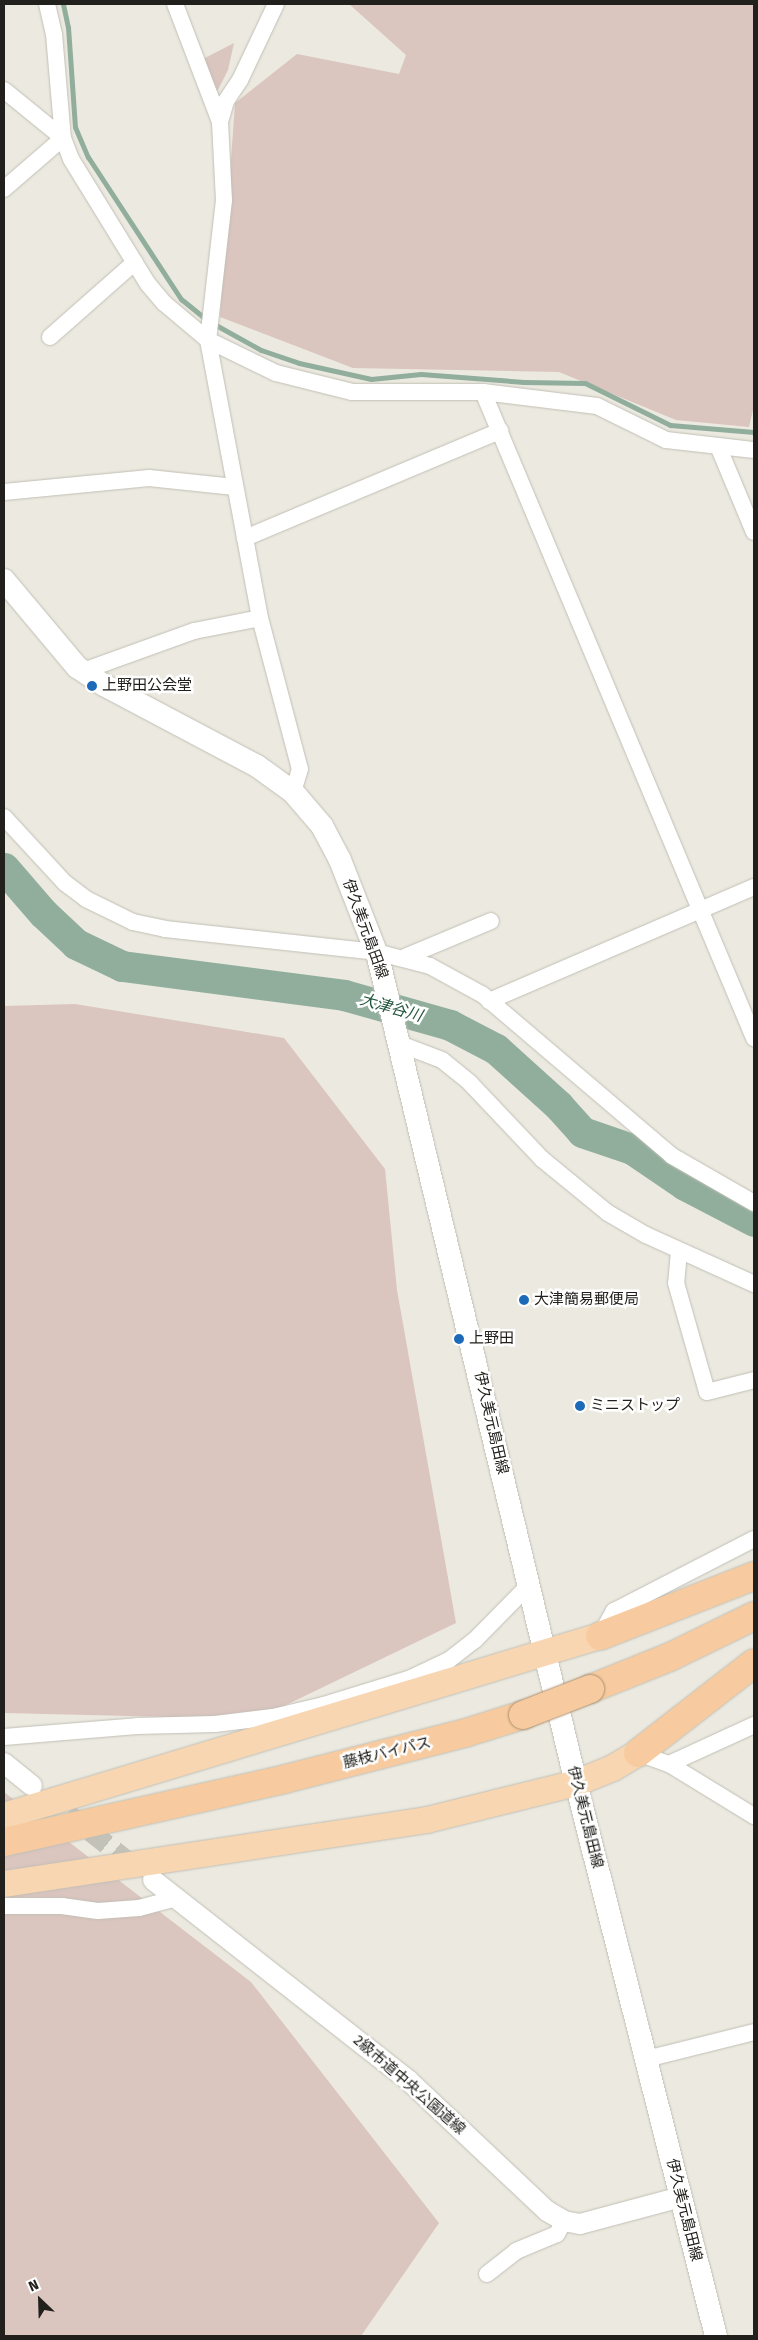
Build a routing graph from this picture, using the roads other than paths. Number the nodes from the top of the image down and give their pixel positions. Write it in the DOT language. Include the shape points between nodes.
graph roads {
  1 [pos="47,4"];
  2 [pos="175,4"];
  3 [pos="276,4"];
  4 [pos="4,90"];
  5 [pos="220,122"];
  6 [pos="63,138"];
  7 [pos="4,189"];
  8 [pos="135,262"];
  9 [pos="50,337"];
  10 [pos="208,340"];
  11 [pos="483,392"];
  12 [pos="500,431"];
  13 [pos="718,446"];
  14 [pos="754,450"];
  15 [pos="235,487"];
  16 [pos="4,492"];
  17 [pos="754,532"];
  18 [pos="245,538"];
  19 [pos="4,580"];
  20 [pos="260,618"];
  21 [pos="83,671"];
  22 [pos="293,792"];
  23 [pos="4,817"];
  24 [pos="754,887"];
  25 [pos="700,910"];
  26 [pos="491,921"];
  27 [pos="377,955"];
  28 [pos="406,957"];
  29 [pos="489,1000"];
  30 [pos="754,1038"];
  31 [pos="399,1040"];
  32 [pos="754,1203"];
  33 [pos="679,1251"];
  34 [pos="754,1284"];
  35 [pos="754,1380"];
  36 [pos="754,1539"];
  37 [pos="754,1576"];
  38 [pos="529,1585"];
  39 [pos="754,1616"];
  40 [pos="600,1636"];
  41 [pos="546,1655"];
  42 [pos="754,1663"];
  43 [pos="754,1725"];
  44 [pos="4,1737"];
  45 [pos="638,1753"];
  46 [pos="4,1763"];
  47 [pos="669,1764"];
  48 [pos="576,1783"];
  49 [pos="32,1786"];
  50 [pos="4,1816"];
  51 [pos="754,1816"];
  52 [pos="4,1842"];
  53 [pos="153,1880"];
  54 [pos="4,1884"];
  55 [pos="176,1898"];
  56 [pos="4,1906"];
  57 [pos="754,2032"];
  58 [pos="646,2059"];
  59 [pos="681,2197"];
  60 [pos="564,2221"];
  61 [pos="487,2274"];
  62 [pos="716,2336"];
  1 -- 6 [label="street" via="54,34"];
  2 -- 5 [label="street"];
  3 -- 5 [label="street" via="240,80 226,101"];
  4 -- 6 [label="street"];
  5 -- 10 [label="street" via="224,200"];
  6 -- 7 [label="street"];
  6 -- 8 [label="street" via="71,159"];
  8 -- 9 [label="street"];
  8 -- 10 [label="street" via="164,303"];
  10 -- 11 [label="street" via="276,373 352,392"];
  10 -- 15 [label="street"];
  11 -- 12 [label="street"];
  11 -- 13 [label="street" via="597,406 666,440"];
  12 -- 18 [label="street"];
  12 -- 25 [label="street"];
  13 -- 14 [label="street"];
  13 -- 17 [label="street"];
  15 -- 16 [label="street" via="149,478"];
  15 -- 18 [label="street"];
  18 -- 20 [label="street"];
  19 -- 21 [label="main road, 伊久美元島田線"];
  20 -- 21 [label="street" via="178,636"];
  20 -- 22 [label="street" via="300,770"];
  21 -- 22 [label="main road, 伊久美元島田線" via="258,766"];
  22 -- 27 [label="main road, 伊久美元島田線" via="322,826 340,860"];
  23 -- 27 [label="street" via="65,883 86,899 133,922 165,929"];
  24 -- 25 [label="street"];
  25 -- 29 [label="street"];
  25 -- 30 [label="street"];
  26 -- 28 [label="street"];
  27 -- 28 [label="street"];
  27 -- 31 [label="main road, 伊久美元島田線"];
  28 -- 29 [label="street" via="430,966"];
  29 -- 32 [label="street" via="672,1156"];
  31 -- 33 [label="street" via="442,1060 470,1083 542,1159 593,1201 646,1235"];
  31 -- 38 [label="main road, 伊久美元島田線"];
  33 -- 34 [label="street"];
  33 -- 35 [label="street" via="676,1283 707,1392"];
  36 -- 40 [label="street" via="614,1610"];
  37 -- 40 [label="highway"];
  38 -- 41 [label="main road, 伊久美元島田線"];
  38 -- 44 [label="street" via="475,1640 449,1660 411,1678 324,1705 273,1717 215,1724 137,1726"];
  39 -- 52 [label="highway, 藤枝バイパス, bridge" via="672,1656 523,1715 465,1734 286,1779"];
  40 -- 41 [label="highway"];
  41 -- 48 [label="main road, 伊久美元島田線"];
  41 -- 50 [label="highway"];
  42 -- 45 [label="highway"];
  43 -- 47 [label="street"];
  45 -- 47 [label="street"];
  45 -- 48 [label="highway" via="613,1768"];
  46 -- 49 [label="street"];
  47 -- 51 [label="street"];
  48 -- 54 [label="highway" via="427,1820"];
  48 -- 58 [label="main road, 伊久美元島田線"];
  53 -- 55 [label="street, 2級市道中央公園道線"];
  55 -- 56 [label="street" via="139,1908 98,1911 62,1906"];
  55 -- 60 [label="street, 2級市道中央公園道線" via="408,2080 547,2211"];
  57 -- 58 [label="street"];
  58 -- 59 [label="main road, 伊久美元島田線"];
  59 -- 60 [label="street, 2級市道中央公園道線" via="600,2221 580,2224"];
  59 -- 62 [label="main road, 伊久美元島田線"];
  60 -- 61 [label="street" via="557,2234 516,2252"];
}
